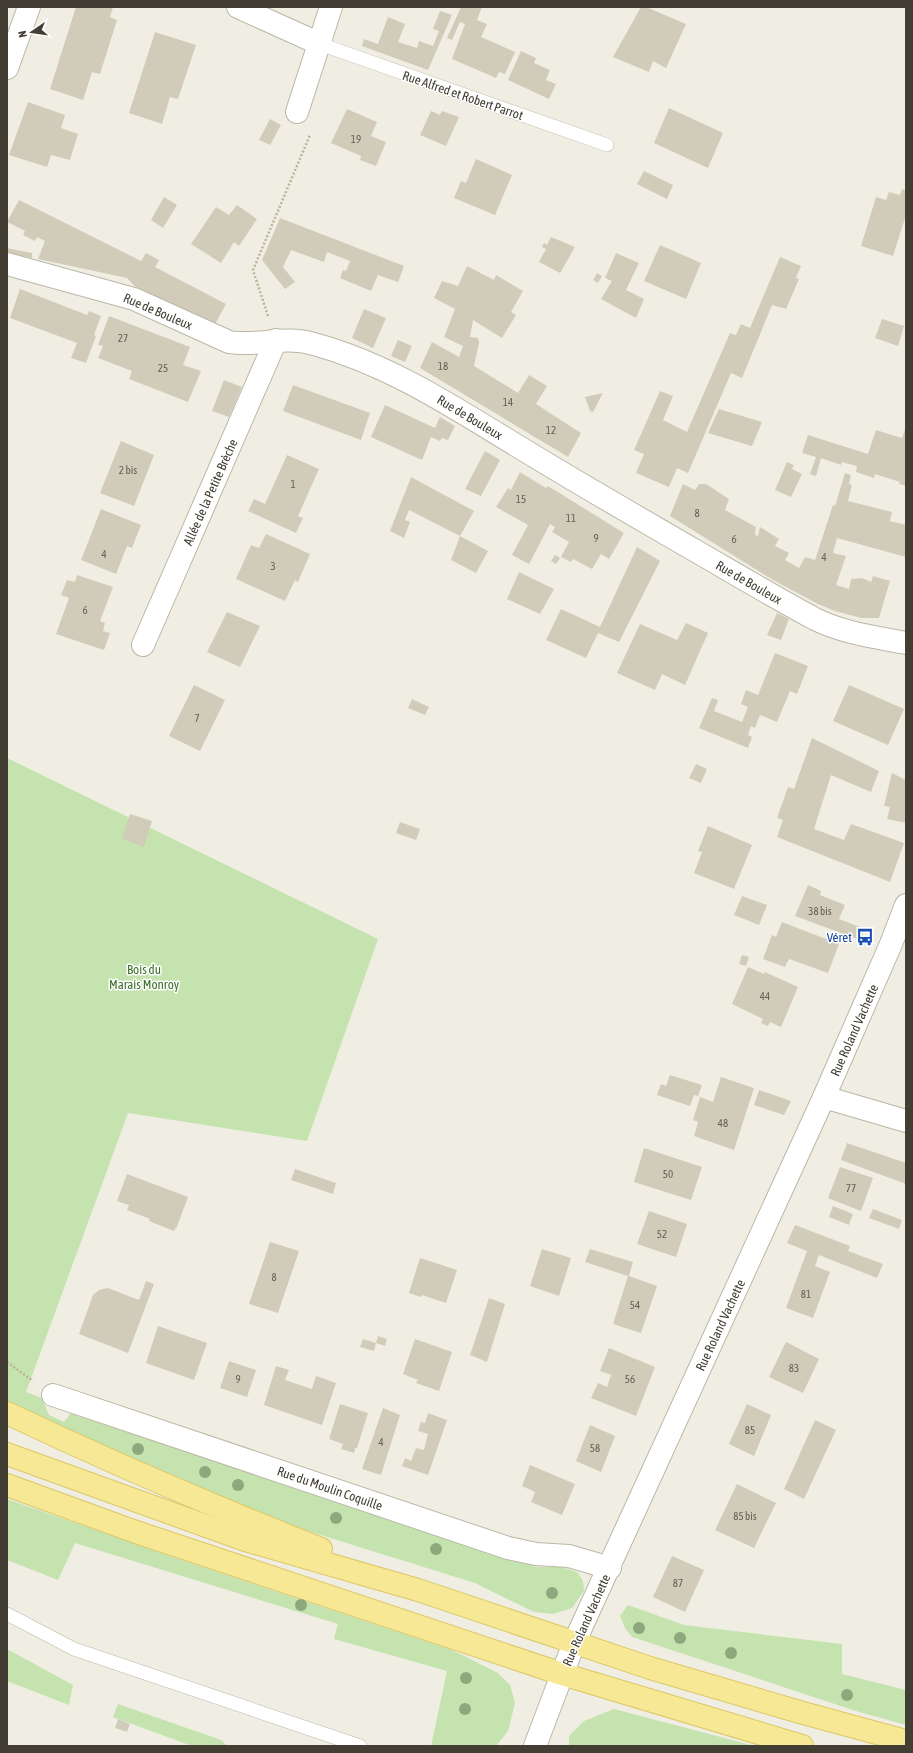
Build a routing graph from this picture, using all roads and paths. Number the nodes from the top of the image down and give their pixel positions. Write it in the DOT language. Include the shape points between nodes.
graph roads {
  1 [pos="29,7"];
  2 [pos="238,7"];
  3 [pos="331,7"];
  4 [pos="320,44"];
  5 [pos="7,68"];
  6 [pos="297,112"];
  7 [pos="312,128"];
  8 [pos="607,145"];
  9 [pos="7,264"];
  10 [pos="276,340"];
  11 [pos="906,643"];
  12 [pos="143,645"];
  13 [pos="906,905"];
  14 [pos="824,1097"];
  15 [pos="906,1121"];
  16 [pos="7,1362"];
  17 [pos="53,1395"];
  18 [pos="7,1413"];
  19 [pos="7,1454"];
  20 [pos="7,1485"];
  21 [pos="610,1568"];
  22 [pos="418,1590"];
  23 [pos="7,1614"];
  24 [pos="574,1643"];
  25 [pos="562,1674"];
  26 [pos="906,1741"];
  27 [pos="360,1746"];
  28 [pos="535,1746"];
  29 [pos="802,1746"];
  1 -- 5 [label="street"];
  2 -- 4 [label="street"];
  3 -- 4 [label="street"];
  4 -- 6 [label="street"];
  4 -- 8 [label="lane, Rue Alfred et Robert Parrot"];
  7 -- 10 [label="path" via="253,270"];
  9 -- 10 [label="street, Rue de Bouleux" via="134,299 229,342 239,344"];
  10 -- 11 [label="street, Rue de Bouleux" via="314,344 404,378 561,473 809,616 830,627"];
  10 -- 12 [label="street, Allée de la Petite Brèche"];
  13 -- 14 [label="street, Rue Roland Vachette"];
  14 -- 15 [label="street"];
  14 -- 21 [label="street, Rue Roland Vachette"];
  16 -- 17 [label="path"];
  17 -- 21 [label="street, Rue du Moulin Coquille" via="508,1548 536,1554 569,1556"];
  18 -- 22 [label="main road" via="228,1511"];
  19 -- 22 [label="main road" via="245,1540"];
  20 -- 25 [label="main road" via="144,1535"];
  21 -- 24 [label="street, Rue Roland Vachette"];
  22 -- 24 [label="main road"];
  23 -- 27 [label="lane" via="74,1649"];
  24 -- 25 [label="street, Rue Roland Vachette"];
  24 -- 26 [label="main road" via="788,1709"];
  25 -- 28 [label="street, Rue Roland Vachette"];
  25 -- 29 [label="main road"];
}
